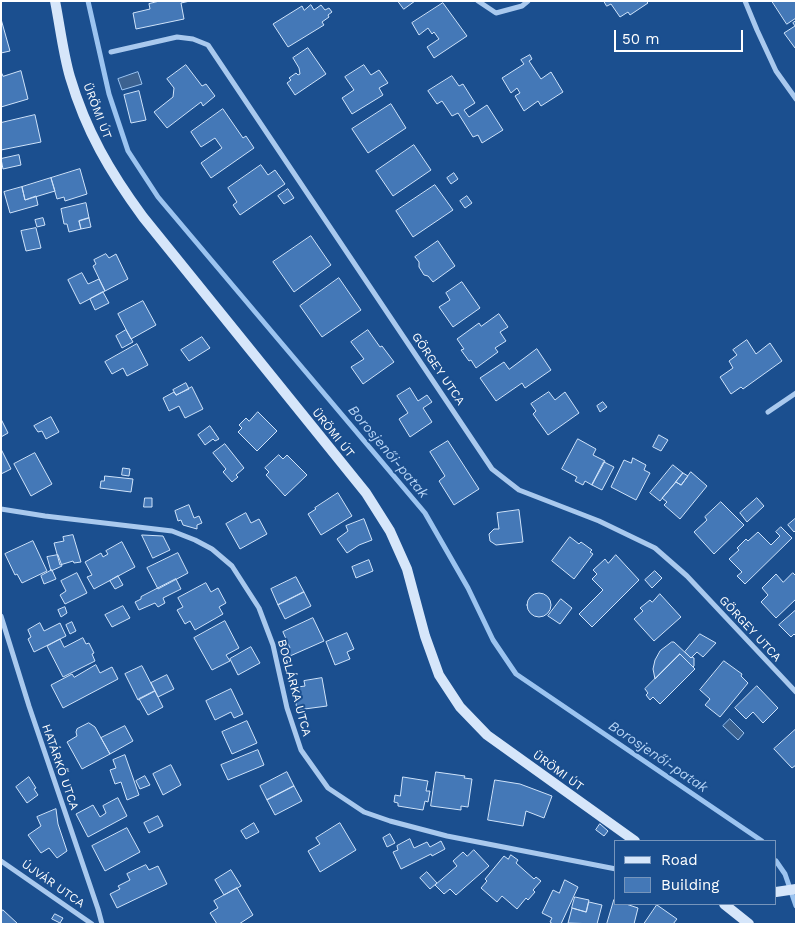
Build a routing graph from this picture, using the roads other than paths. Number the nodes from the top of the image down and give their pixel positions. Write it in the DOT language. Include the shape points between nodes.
graph roads {
  1 [pos="56,1"];
  2 [pos="478,1"];
  3 [pos="528,1"];
  4 [pos="745,1"];
  5 [pos="112,52"];
  6 [pos="796,99"];
  7 [pos="796,393"];
  8 [pos="768,412"];
  9 [pos="1,508"];
  10 [pos="1,616"];
  11 [pos="796,692"];
  12 [pos="634,840"];
  13 [pos="1,861"];
  14 [pos="614,869"];
  15 [pos="796,889"];
  16 [pos="777,892"];
  17 [pos="728,905"];
  18 [pos="92,924"];
  19 [pos="102,924"];
  20 [pos="749,924"];
  1 -- 12 [label="main road, ÜRÖMI ÚT" via="70,76 103,158 143,217 366,493 390,531 407,569 439,675 460,707 487,735"];
  2 -- 3 [label="street" via="496,13 522,6"];
  4 -- 6 [label="street" via="776,71"];
  5 -- 11 [label="street, GÖRGEY UTCA" via="177,37 208,45 492,469 519,490 600,521 655,548 687,576"];
  7 -- 8 [label="street"];
  9 -- 14 [label="street, BOGLÁRKA UTCA" via="172,531 212,549 232,566 258,608 273,645 287,708 301,750 328,788 364,812 447,836"];
  10 -- 19 [label="street, HATÁRKŐ UTCA"];
  13 -- 18 [label="street, ÚJVÁR UTCA"];
  15 -- 16 [label="main road"];
  17 -- 20 [label="main road"];
}
